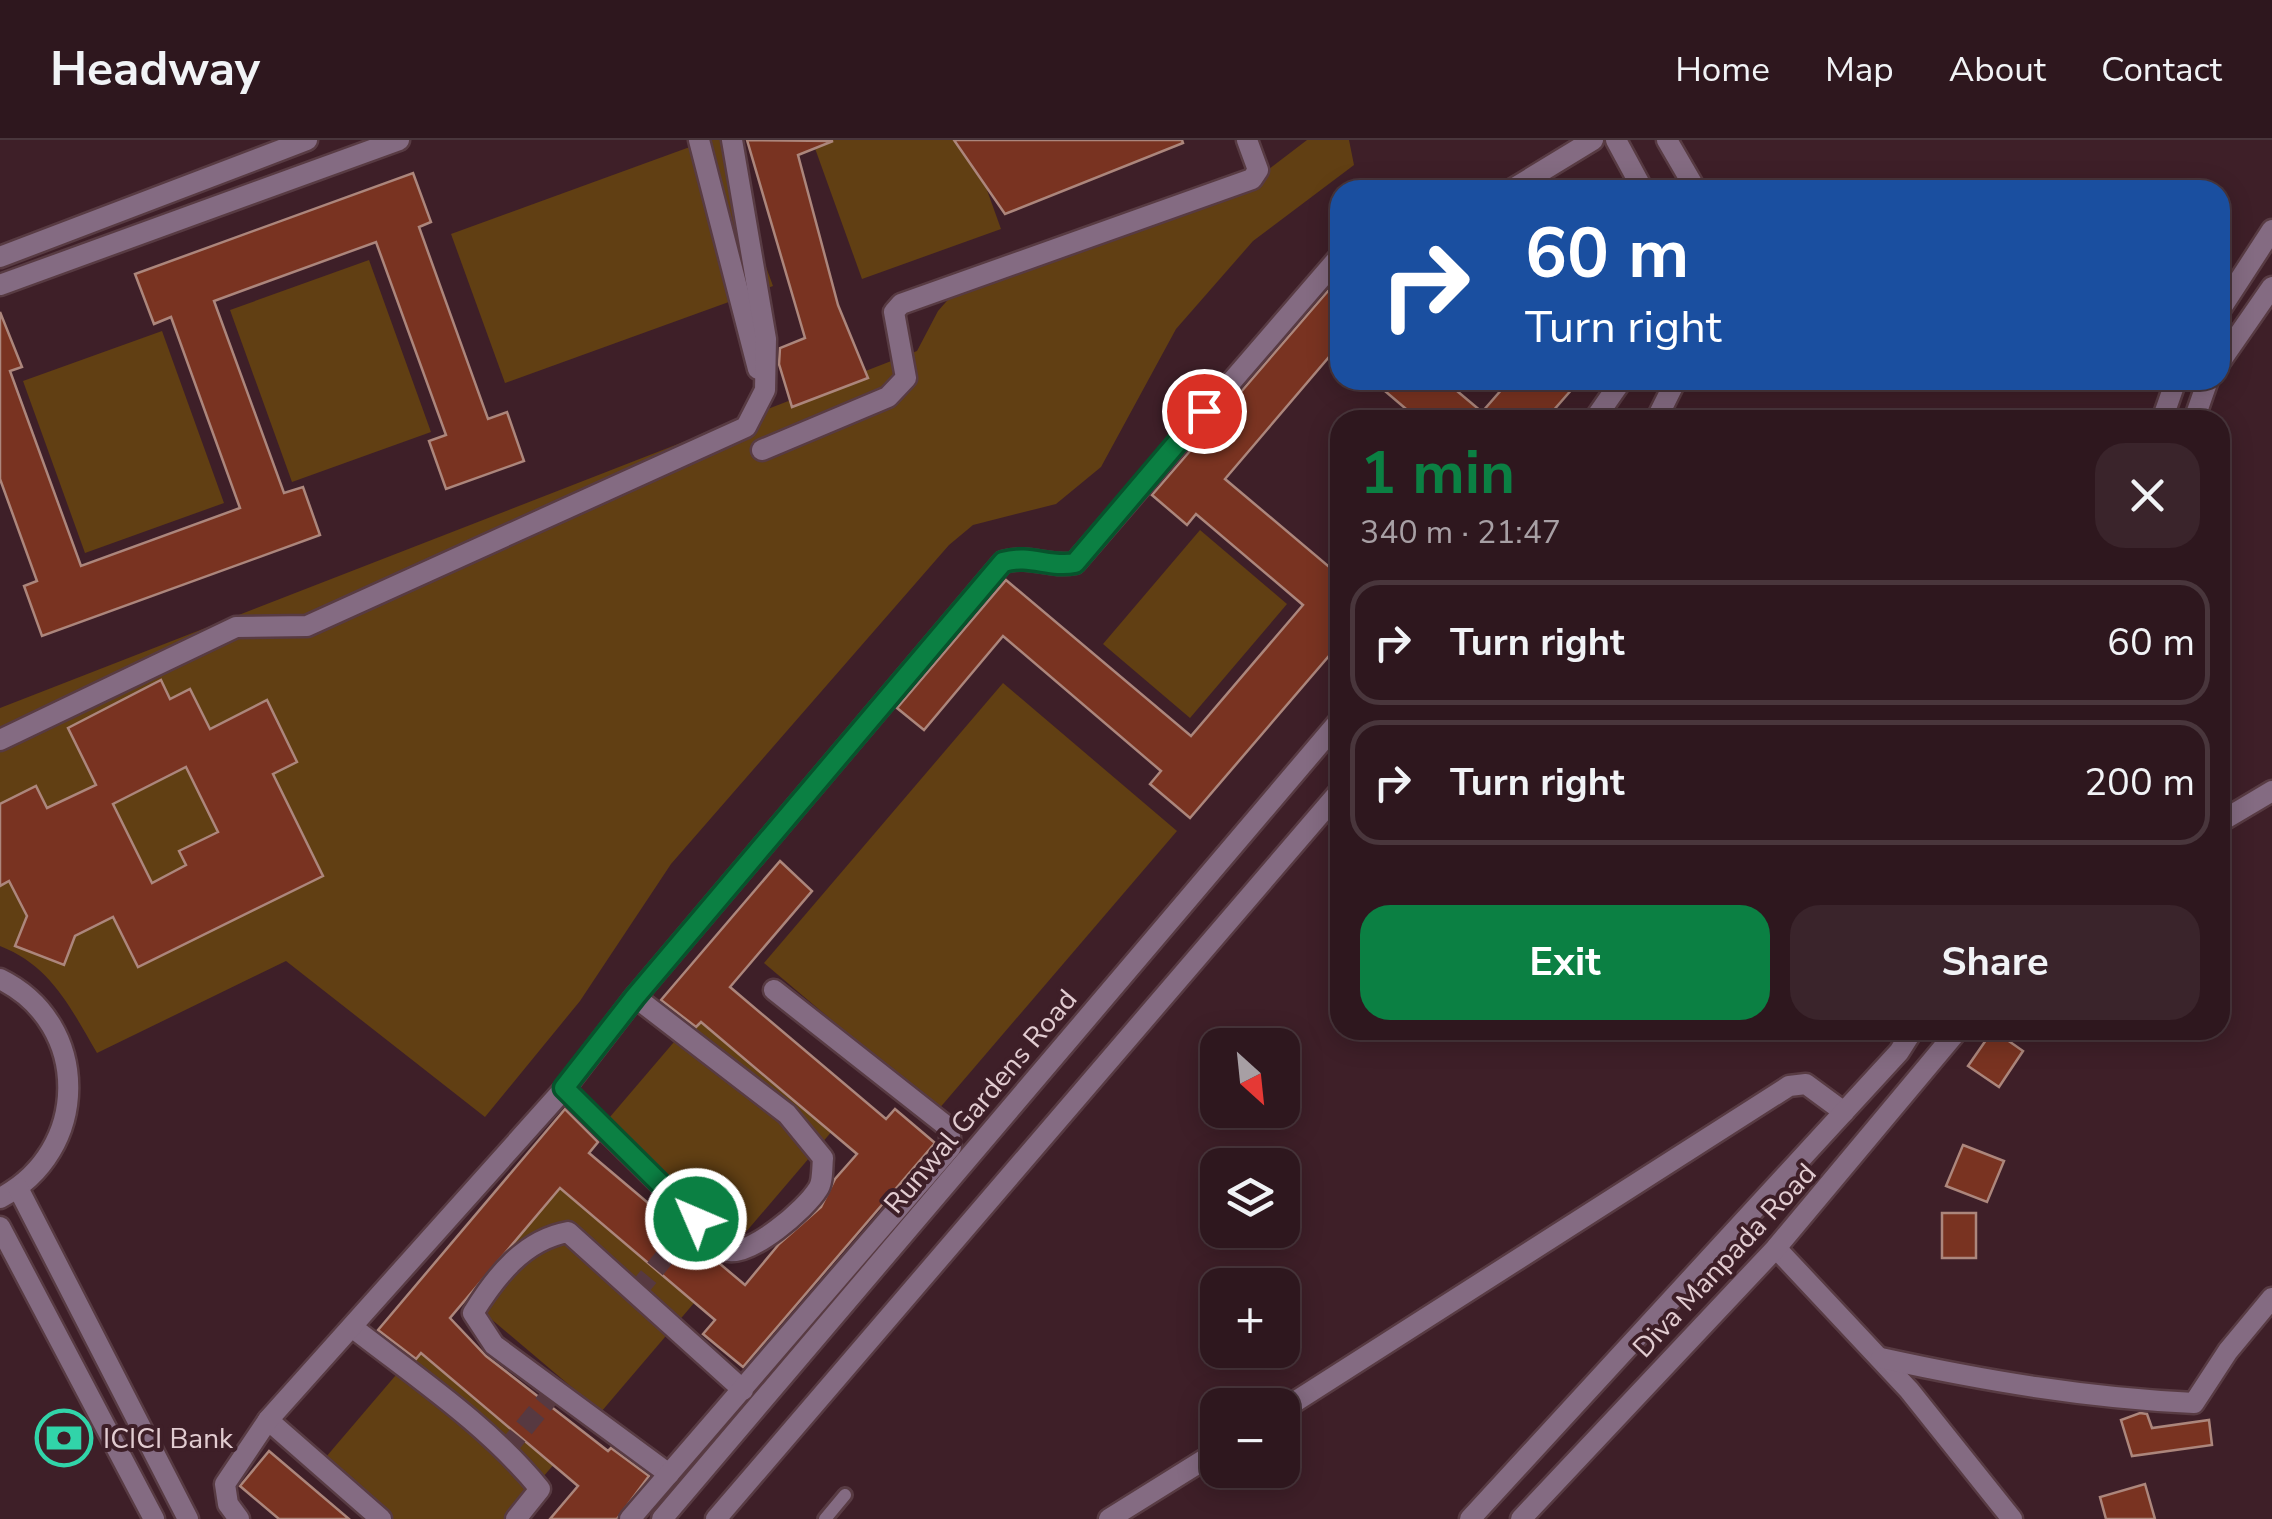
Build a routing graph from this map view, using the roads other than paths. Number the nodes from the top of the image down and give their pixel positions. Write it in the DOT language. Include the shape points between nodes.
graph roads {
  1 [pos="307,140"];
  2 [pos="399,140"];
  3 [pos="699,140"];
  4 [pos="732,140"];
  5 [pos="1247,140"];
  6 [pos="1592,140"];
  7 [pos="1616,140"];
  8 [pos="1668,140"];
  9 [pos="1527,180"];
  10 [pos="1638,180"];
  11 [pos="1690,180"];
  12 [pos="2272,230"];
  13 [pos="0,257"];
  14 [pos="1330,268"];
  15 [pos="0,285"];
  16 [pos="2272,287"];
  17 [pos="2230,295"];
  18 [pos="2230,348"];
  19 [pos="765,390"];
  20 [pos="762,450"];
  21 [pos="1330,732"];
  22 [pos="0,740"];
  23 [pos="2272,791"];
  24 [pos="1330,803"];
  25 [pos="2230,816"];
  26 [pos="0,979"];
  27 [pos="774,990"];
  28 [pos="635,997"];
  29 [pos="1906,1040"];
  30 [pos="1950,1040"];
  31 [pos="564,1088"];
  32 [pos="1844,1112"];
  33 [pos="9,1193"];
  34 [pos="0,1227"];
  35 [pos="1776,1248"];
  36 [pos="2272,1298"];
  37 [pos="352,1327"];
  38 [pos="1881,1358"];
  39 [pos="743,1390"];
  40 [pos="1300,1399"];
  41 [pos="268,1420"];
  42 [pos="1200,1461"];
  43 [pos="669,1474"];
  44 [pos="845,1496"];
  45 [pos="154,1519"];
  46 [pos="188,1519"];
  47 [pos="239,1519"];
  48 [pos="381,1519"];
  49 [pos="516,1519"];
  50 [pos="630,1519"];
  51 [pos="662,1519"];
  52 [pos="716,1519"];
  53 [pos="825,1519"];
  54 [pos="1109,1519"];
  55 [pos="1470,1519"];
  56 [pos="1520,1519"];
  57 [pos="2012,1519"];
  1 -- 13 [label="street"];
  2 -- 15 [label="street"];
  3 -- 19 [label="street"];
  4 -- 19 [label="street" via="766,339"];
  5 -- 20 [label="street" via="1258,170 1252,178 901,304 894,312 902,387"];
  6 -- 9 [label="street"];
  7 -- 10 [label="street"];
  8 -- 11 [label="street"];
  12 -- 17 [label="street"];
  14 -- 28 [label="street" via="1075,563 1056,567 1024,556 1003,562"];
  16 -- 18 [label="street"];
  19 -- 22 [label="street" via="746,427 306,626 236,627"];
  21 -- 51 [label="street, Runwal Gardens Road"];
  23 -- 25 [label="street"];
  24 -- 52 [label="street"];
  26 -- 33 [label="street" via="48,1016 65,1051 71,1089 64,1127 46,1161"];
  27 -- 39 [label="street" via="952,1135 951,1147"];
  28 -- 31 [label="street"];
  28 -- 31 [label="street" via="788,1114 823,1158 820,1188 772,1234 739,1253 728,1251"];
  29 -- 32 [label="street"];
  30 -- 35 [label="street, Diva Manpada Road"];
  31 -- 37 [label="street"];
  32 -- 40 [label="street" via="1806,1084 1790,1086"];
  32 -- 55 [label="street"];
  33 -- 46 [label="street"];
  34 -- 45 [label="street"];
  35 -- 38 [label="street"];
  35 -- 56 [label="street, Diva Manpada Road"];
  36 -- 38 [label="street" via="2194,1404 2001,1385"];
  37 -- 41 [label="street"];
  37 -- 49 [label="street" via="528,1474 540,1489"];
  38 -- 57 [label="street"];
  39 -- 43 [label="street"];
  39 -- 43 [label="street" via="568,1232 530,1247 492,1282 473,1312 494,1345"];
  41 -- 47 [label="street" via="225,1484"];
  41 -- 48 [label="street"];
  42 -- 54 [label="street"];
  43 -- 50 [label="street"];
  44 -- 53 [label="lane"];
}
